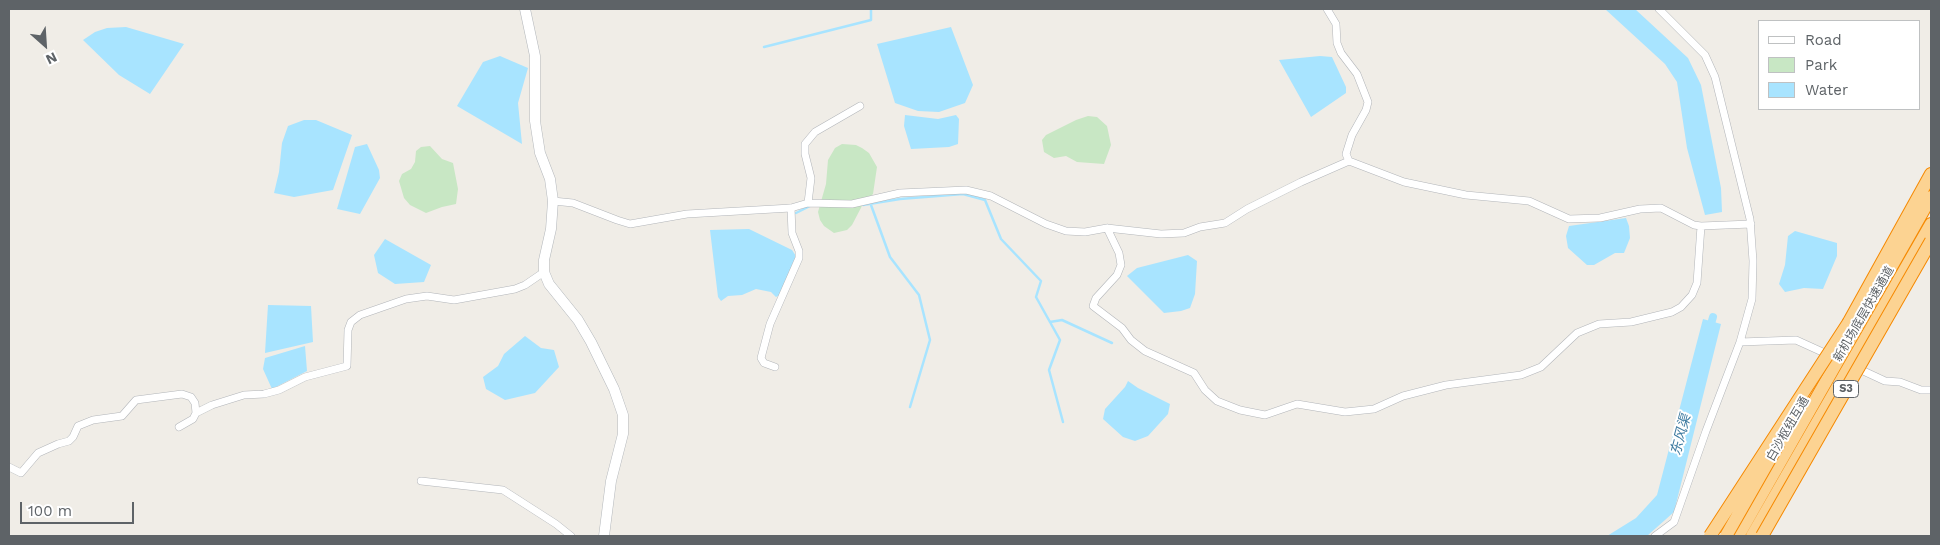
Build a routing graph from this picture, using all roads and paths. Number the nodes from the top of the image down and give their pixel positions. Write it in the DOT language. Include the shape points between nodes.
graph roads {
  1 [pos="525,9"];
  2 [pos="1327,9"];
  3 [pos="1659,9"];
  4 [pos="860,106"];
  5 [pos="1349,161"];
  6 [pos="1931,174"];
  7 [pos="1931,197"];
  8 [pos="553,201"];
  9 [pos="808,203"];
  10 [pos="791,208"];
  11 [pos="1751,224"];
  12 [pos="1931,224"];
  13 [pos="1701,226"];
  14 [pos="1107,228"];
  15 [pos="1931,241"];
  16 [pos="544,272"];
  17 [pos="1849,322"];
  18 [pos="1740,342"];
  19 [pos="775,367"];
  20 [pos="1931,390"];
  21 [pos="196,413"];
  22 [pos="179,427"];
  23 [pos="9,467"];
  24 [pos="421,481"];
  25 [pos="571,536"];
  26 [pos="604,536"];
  27 [pos="1655,536"];
  28 [pos="1710,536"];
  29 [pos="1726,536"];
  30 [pos="1738,536"];
  31 [pos="1752,536"];
  32 [pos="1762,536"];
  1 -- 8 [label="street" via="535,56 535,121"];
  2 -- 5 [label="street" via="1336,24 1337,43 1357,74 1368,102 1352,135 1346,154"];
  3 -- 11 [label="street" via="1705,55 1716,77"];
  4 -- 9 [label="street" via="815,132 805,144 811,178"];
  5 -- 13 [label="street" via="1404,182 1466,195 1529,201 1569,219 1600,218 1661,208"];
  5 -- 14 [label="street" via="1247,209 1225,223 1161,234"];
  6 -- 17 [label="highway, S3"];
  7 -- 30 [label="highway, 新机场底层快速通道"];
  8 -- 10 [label="street" via="573,202 630,224 687,214"];
  8 -- 16 [label="street"];
  9 -- 10 [label="street"];
  9 -- 14 [label="street" via="852,204 900,193 966,190 990,196 1066,231"];
  10 -- 19 [label="street" via="792,233 799,258 770,324 761,358 764,363"];
  11 -- 13 [label="street"];
  11 -- 18 [label="street" via="1752,299"];
  12 -- 31 [label="highway, 新机场底层快速通道"];
  13 -- 14 [label="street" via="1697,283 1692,295 1672,312 1631,322 1599,324 1577,333 1541,367 1521,375 1446,385 1402,396 1374,409 1344,412 1297,404 1265,415 1216,401 1194,373 1145,351 1093,306 1121,265"];
  15 -- 32 [label="highway, S3, bridge"];
  16 -- 21 [label="street" via="515,289 454,300 427,296 406,299 360,315 351,322 348,330 347,366 306,377 279,390 244,395"];
  16 -- 26 [label="street" via="549,284 591,342 622,410 623,434 611,481"];
  17 -- 28 [label="highway, bridge"];
  17 -- 29 [label="highway, 白沙枢纽互通 / S3, bridge"];
  18 -- 20 [label="street" via="1796,340 1885,381"];
  18 -- 27 [label="street" via="1674,522"];
  21 -- 22 [label="street" via="193,419"];
  21 -- 23 [label="street" via="196,403 182,394 136,400 122,416 92,420 78,426 69,441 38,453 21,473"];
  24 -- 25 [label="street" via="503,490"];
}
